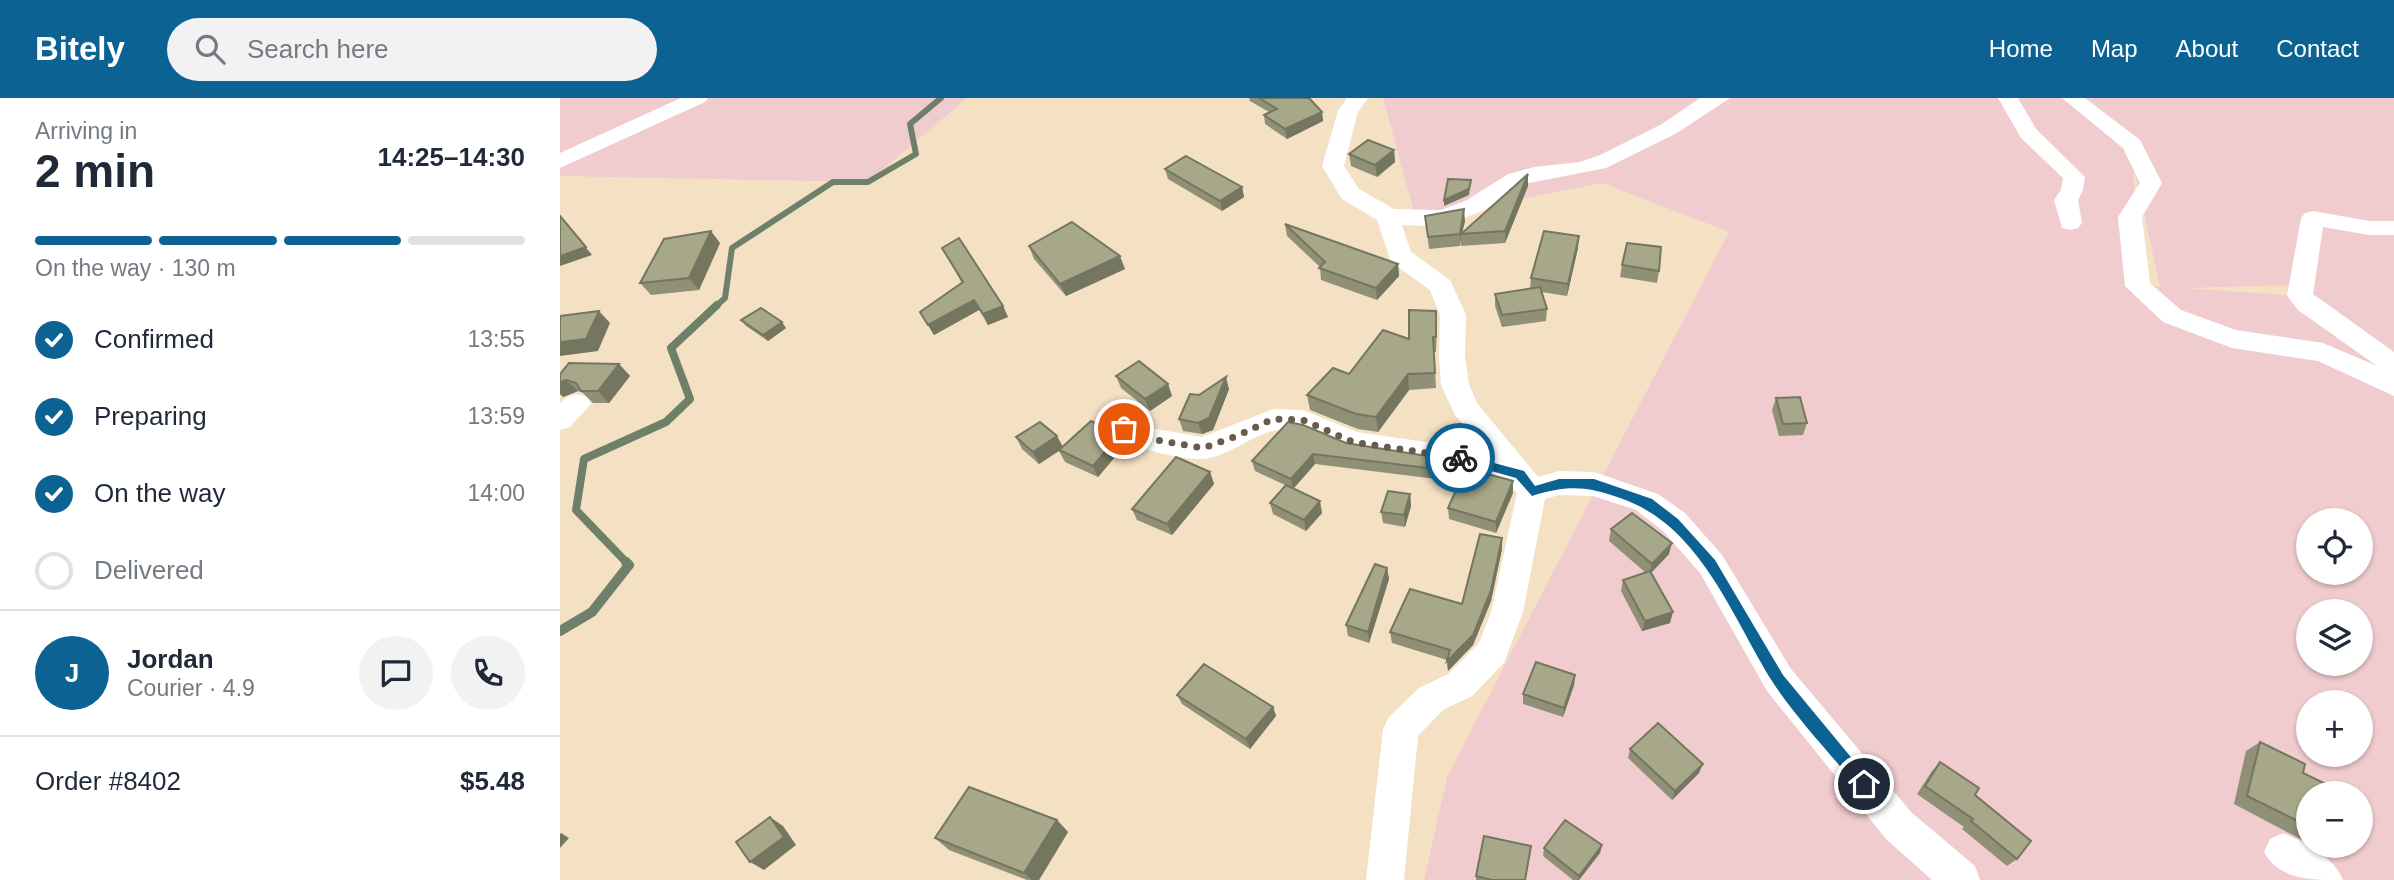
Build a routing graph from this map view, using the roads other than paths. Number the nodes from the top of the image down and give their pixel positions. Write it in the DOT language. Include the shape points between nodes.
graph roads {
  1 [pos="698,98"];
  2 [pos="1358,98"];
  3 [pos="1720,98"];
  4 [pos="2008,98"];
  5 [pos="2073,98"];
  6 [pos="560,161"];
  7 [pos="1388,216"];
  8 [pos="2070,223"];
  9 [pos="2394,228"];
  10 [pos="2394,365"];
  11 [pos="2394,386"];
  12 [pos="1109,422"];
  13 [pos="1526,483"];
  14 [pos="2283,852"];
  15 [pos="1385,880"];
  16 [pos="1961,880"];
  17 [pos="2324,880"];
  1 -- 6 [label="street"];
  2 -- 7 [label="street" via="1348,111 1333,166 1350,194"];
  3 -- 7 [label="street" via="1700,106 1670,129 1591,166 1513,180 1462,213 1446,218"];
  4 -- 8 [label="street" via="2024,131 2074,177 2066,200"];
  5 -- 11 [label="street" via="2132,145 2151,183 2130,217 2138,286 2172,316 2232,339 2323,352"];
  7 -- 13 [label="street" via="1400,256 1441,286 1453,315 1455,385 1465,408"];
  9 -- 10 [label="street" via="2313,218 2300,296"];
  12 -- 13 [label="street" via="1139,437 1203,448 1273,419 1303,420 1353,442 1461,458"];
  13 -- 15 [label="street" via="1507,612 1492,652 1460,685 1431,699 1401,729"];
  13 -- 16 [label="street" via="1594,484 1647,502 1674,522 1711,564 1779,680 1899,825"];
  14 -- 17 [label="street"];
}
